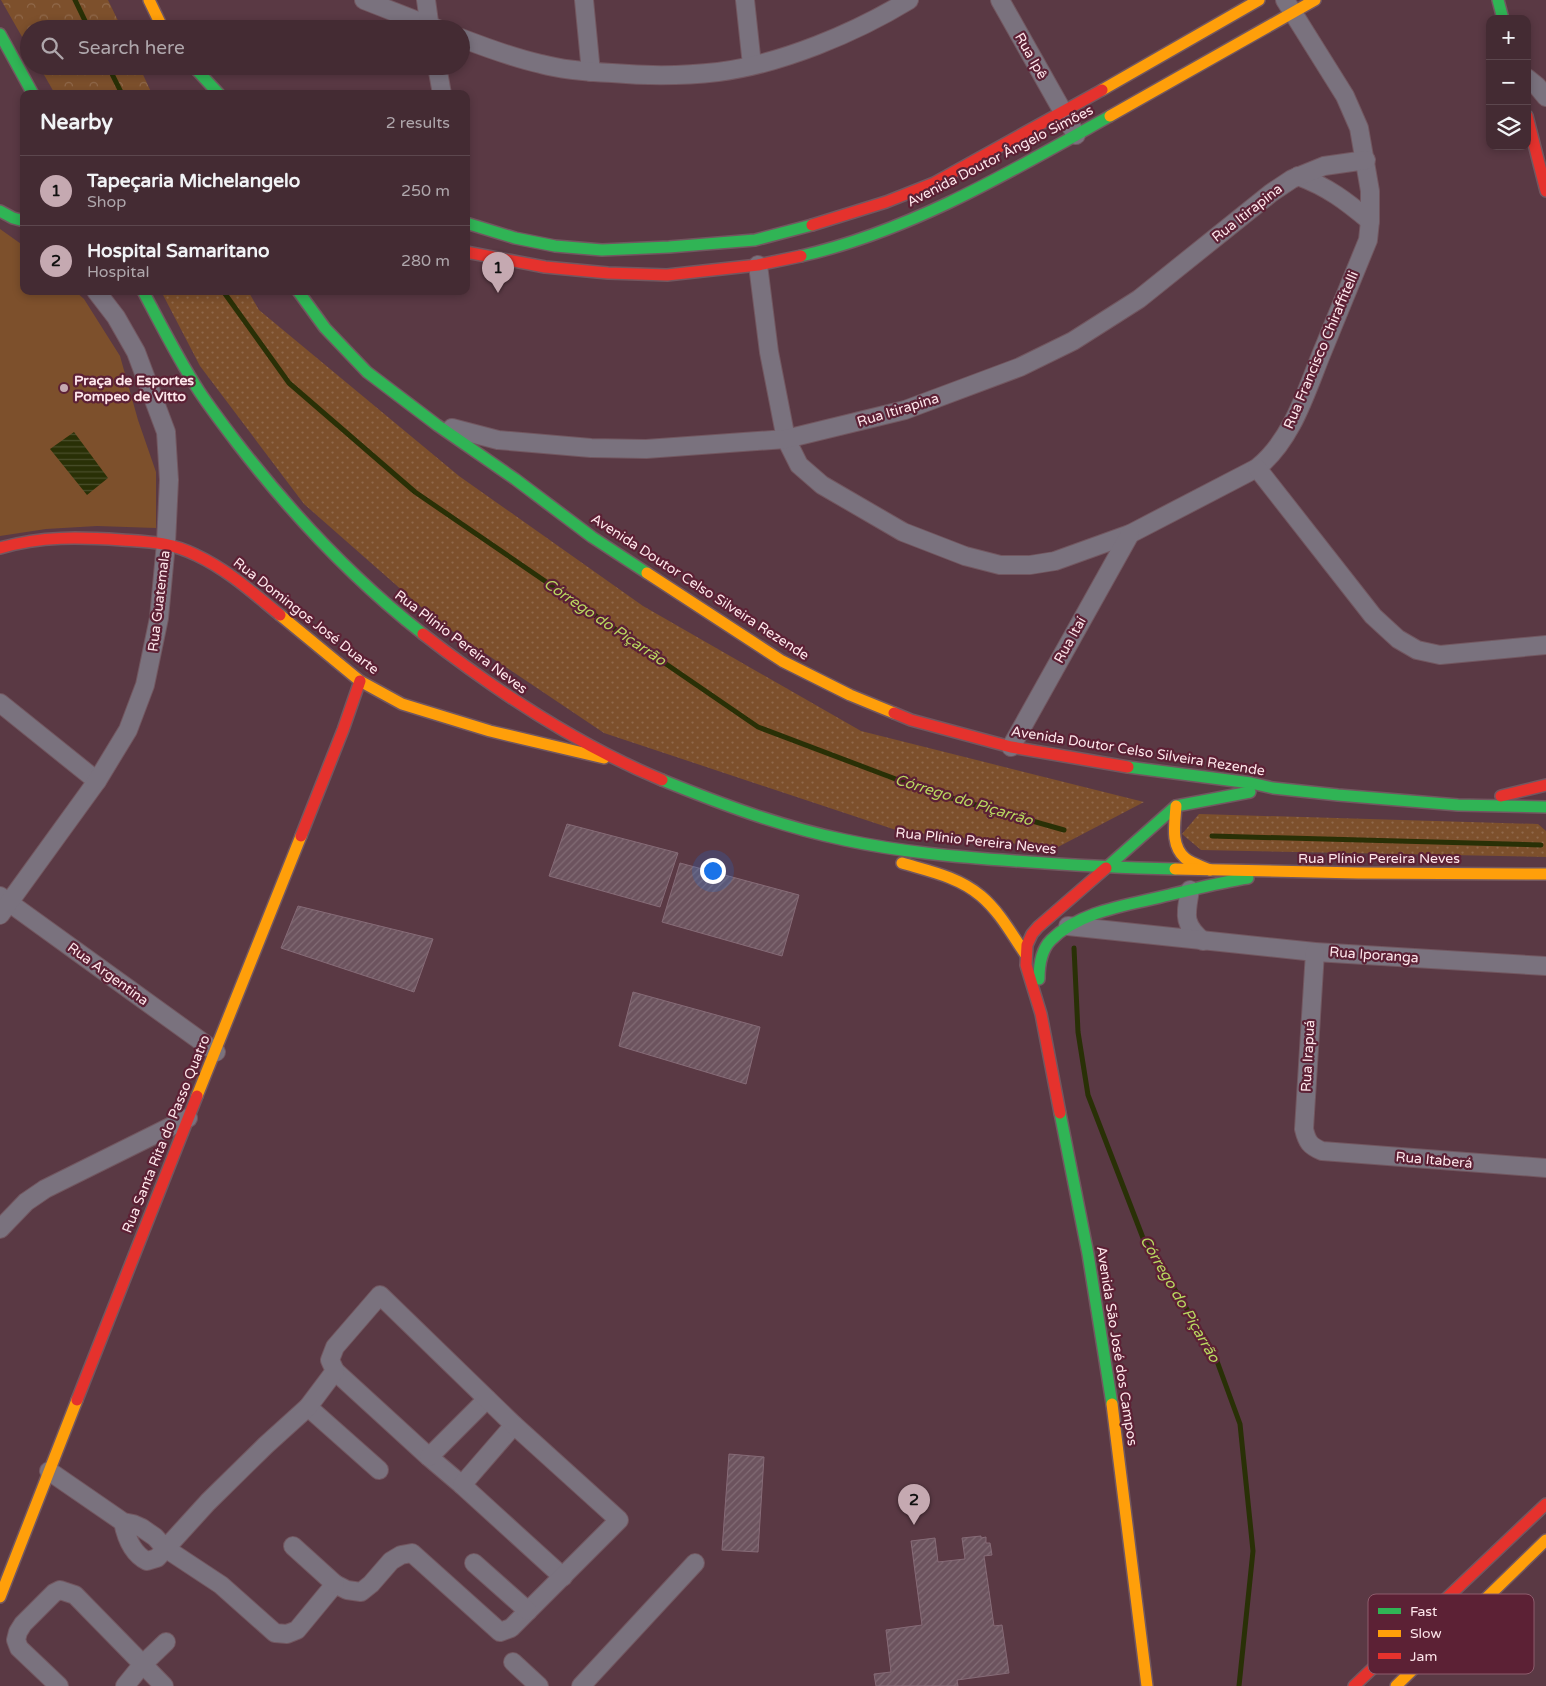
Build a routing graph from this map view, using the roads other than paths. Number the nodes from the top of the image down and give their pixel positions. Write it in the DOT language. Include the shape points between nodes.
graph roads {
  1 [pos="149,0"];
  2 [pos="364,0"];
  3 [pos="426,0"];
  4 [pos="584,0"];
  5 [pos="745,0"];
  6 [pos="1000,0"];
  7 [pos="1259,0"];
  8 [pos="1315,0"];
  9 [pos="1498,0"];
  10 [pos="905,1"];
  11 [pos="1288,7"];
  12 [pos="1502,15"];
  13 [pos="159,20"];
  14 [pos="413,20"];
  15 [pos="431,20"];
  16 [pos="0,34"];
  17 [pos="470,41"];
  18 [pos="752,65"];
  19 [pos="20,70"];
  20 [pos="591,72"];
  21 [pos="23,75"];
  22 [pos="201,75"];
  23 [pos="439,75"];
  24 [pos="1531,81"];
  25 [pos="31,90"];
  26 [pos="215,90"];
  27 [pos="441,90"];
  28 [pos="1546,97"];
  29 [pos="1063,112"];
  30 [pos="1531,132"];
  31 [pos="1076,135"];
  32 [pos="1366,160"];
  33 [pos="1298,176"];
  34 [pos="1546,191"];
  35 [pos="0,211"];
  36 [pos="20,220"];
  37 [pos="1370,221"];
  38 [pos="470,224"];
  39 [pos="470,253"];
  40 [pos="758,265"];
  41 [pos="99,295"];
  42 [pos="145,295"];
  43 [pos="301,295"];
  44 [pos="437,425"];
  45 [pos="786,440"];
  46 [pos="1257,468"];
  47 [pos="1130,534"];
  48 [pos="166,543"];
  49 [pos="0,548"];
  50 [pos="1546,645"];
  51 [pos="360,681"];
  52 [pos="0,703"];
  53 [pos="1011,747"];
  54 [pos="619,762"];
  55 [pos="97,781"];
  56 [pos="1546,785"];
  57 [pos="1273,788"];
  58 [pos="1458,804"];
  59 [pos="1176,806"];
  60 [pos="1546,807"];
  61 [pos="825,836"];
  62 [pos="1106,868"];
  63 [pos="1211,870"];
  64 [pos="1297,872"];
  65 [pos="1546,874"];
  66 [pos="1190,890"];
  67 [pos="3,904"];
  68 [pos="1068,926"];
  69 [pos="1203,941"];
  70 [pos="1315,952"];
  71 [pos="1026,955"];
  72 [pos="1546,966"];
  73 [pos="1041,1014"];
  74 [pos="216,1052"];
  75 [pos="188,1118"];
  76 [pos="1322,1151"];
  77 [pos="1546,1168"];
  78 [pos="0,1229"];
  79 [pos="334,1371"];
  80 [pos="488,1399"];
  81 [pos="308,1407"];
  82 [pos="514,1425"];
  83 [pos="429,1457"];
  84 [pos="379,1470"];
  85 [pos="49,1471"];
  86 [pos="462,1485"];
  87 [pos="1546,1504"];
  88 [pos="123,1522"];
  89 [pos="1546,1540"];
  90 [pos="293,1546"];
  91 [pos="166,1548"];
  92 [pos="474,1563"];
  93 [pos="695,1563"];
  94 [pos="563,1577"];
  95 [pos="335,1584"];
  96 [pos="1451,1594"];
  97 [pos="1491,1594"];
  98 [pos="0,1598"];
  99 [pos="528,1611"];
  100 [pos="166,1642"];
  101 [pos="513,1662"];
  102 [pos="142,1665"];
  103 [pos="1368,1673"];
  104 [pos="1408,1674"];
  105 [pos="60,1686"];
  106 [pos="124,1686"];
  107 [pos="164,1686"];
  108 [pos="539,1686"];
  109 [pos="581,1686"];
  110 [pos="1147,1686"];
  111 [pos="1354,1686"];
  112 [pos="1396,1686"];
  1 -- 13 [label="main road"];
  2 -- 14 [label="street"];
  3 -- 15 [label="street"];
  4 -- 20 [label="street"];
  5 -- 18 [label="street"];
  6 -- 29 [label="street, Rua Ipê"];
  7 -- 29 [label="main road, Avenida Doutor Ângelo Simões"];
  8 -- 11 [label="main road, Avenida Doutor Ângelo Simões"];
  9 -- 12 [label="main road"];
  10 -- 18 [label="street" via="838,37"];
  11 -- 31 [label="main road, Avenida Doutor Ângelo Simões"];
  11 -- 32 [label="street, Rua Francisco Chiraffitelli" via="1345,96 1359,128"];
  16 -- 19 [label="main road"];
  17 -- 20 [label="street" via="542,65"];
  18 -- 20 [label="street" via="718,72 654,76"];
  21 -- 25 [label="main road"];
  22 -- 26 [label="main road"];
  23 -- 27 [label="street"];
  24 -- 28 [label="street"];
  29 -- 31 [label="street, Rua Ipê"];
  29 -- 38 [label="main road, Avenida Doutor Ângelo Simões" via="910,193 755,240 602,250 555,246"];
  30 -- 34 [label="main road"];
  31 -- 40 [label="main road, Avenida Doutor Ângelo Simões" via="947,204 901,224 830,249"];
  32 -- 33 [label="street, Rua Itirapina" via="1324,166"];
  32 -- 37 [label="street, Rua Francisco Chiraffitelli"];
  33 -- 37 [label="street, Rua Itirapina" via="1334,192"];
  33 -- 45 [label="street, Rua Itirapina" via="1271,193 1139,299 1073,340 1020,366 905,410"];
  35 -- 36 [label="main road"];
  37 -- 46 [label="street, Rua Francisco Chiraffitelli" via="1368,240 1301,404 1278,447"];
  39 -- 40 [label="main road, Avenida Doutor Ângelo Simões" via="545,267 608,274 667,275"];
  40 -- 45 [label="street, Rua Francisco Chiraffitelli"];
  41 -- 48 [label="street, Rua Guatemala" via="136,352 166,432 169,480"];
  42 -- 54 [label="main road, Rua Plínio Pereira Neves" via="206,402 257,470 358,580 408,624 510,700"];
  43 -- 44 [label="main road, Avenida Doutor Celso Silveira Rezende" via="325,328 367,372"];
  44 -- 45 [label="street, Rua Itirapina" via="498,440 591,448 646,449"];
  44 -- 53 [label="main road, Avenida Doutor Celso Silveira Rezende" via="592,537 782,661 850,695 911,720"];
  45 -- 47 [label="street, Rua Francisco Chiraffitelli" via="799,465 822,485 903,532 965,556 1000,565 1030,565 1055,561"];
  46 -- 47 [label="street, Rua Francisco Chiraffitelli"];
  46 -- 50 [label="street" via="1373,616 1398,639 1417,650 1440,655"];
  47 -- 53 [label="street, Rua Itaí"];
  48 -- 49 [label="main road, Rua Domingos José Duarte" via="73,537 21,542"];
  48 -- 51 [label="main road, Rua Domingos José Duarte" via="228,572"];
  48 -- 55 [label="street, Rua Guatemala" via="159,618 145,685 128,730"];
  51 -- 54 [label="main road, Rua Domingos José Duarte" via="402,704 490,731"];
  51 -- 74 [label="main road, Rua Santa Rita do Passo Quatro"];
  52 -- 55 [label="street"];
  53 -- 57 [label="main road, Avenida Doutor Celso Silveira Rezende"];
  54 -- 61 [label="main road, Rua Plínio Pereira Neves" via="718,803"];
  55 -- 67 [label="street, Rua Guatemala"];
  56 -- 58 [label="main road"];
  57 -- 58 [label="main road, Avenida Doutor Celso Silveira Rezende"];
  57 -- 59 [label="main road"];
  58 -- 60 [label="main road, Avenida Doutor Celso Silveira Rezende"];
  59 -- 62 [label="main road"];
  59 -- 63 [label="main road" via="1176,846 1185,858"];
  61 -- 62 [label="main road, Rua Plínio Pereira Neves" via="920,853"];
  61 -- 71 [label="main road" via="876,856 931,871 971,888 1000,916"];
  62 -- 63 [label="main road, Rua Plínio Pereira Neves"];
  62 -- 71 [label="main road" via="1038,927 1027,945"];
  63 -- 64 [label="main road, Rua Plínio Pereira Neves"];
  64 -- 65 [label="main road, Rua Plínio Pereira Neves"];
  64 -- 66 [label="main road, Avenida São José dos Campos" via="1230,880"];
  66 -- 68 [label="main road, Avenida São José dos Campos"];
  66 -- 69 [label="street" via="1186,919 1192,932"];
  67 -- 74 [label="street, Rua Argentina"];
  68 -- 69 [label="street, Rua Iporanga"];
  68 -- 73 [label="main road, Avenida São José dos Campos" via="1052,939 1041,957"];
  69 -- 70 [label="street, Rua Iporanga"];
  70 -- 72 [label="street, Rua Iporanga"];
  70 -- 76 [label="street, Rua Irapuá" via="1304,1130 1306,1140"];
  71 -- 73 [label="main road, Avenida São José dos Campos"];
  73 -- 110 [label="main road, Avenida São José dos Campos" via="1088,1254 1116,1431"];
  74 -- 75 [label="main road, Rua Santa Rita do Passo Quatro"];
  75 -- 78 [label="street" via="45,1189 26,1202"];
  75 -- 85 [label="main road, Rua Santa Rita do Passo Quatro"];
  76 -- 77 [label="street, Rua Itaberá"];
  79 -- 80 [label="street" via="330,1360 335,1347 380,1295"];
  79 -- 81 [label="street"];
  79 -- 83 [label="street"];
  80 -- 82 [label="street"];
  80 -- 83 [label="street"];
  81 -- 84 [label="street"];
  81 -- 91 [label="street" via="208,1502"];
  82 -- 86 [label="street"];
  82 -- 94 [label="street" via="619,1520"];
  83 -- 86 [label="street"];
  85 -- 88 [label="street"];
  85 -- 98 [label="main road, Rua Santa Rita do Passo Quatro"];
  86 -- 94 [label="street"];
  87 -- 96 [label="main road"];
  88 -- 91 [label="street" via="142,1528"];
  88 -- 91 [label="street" via="134,1551 144,1560 151,1561"];
  89 -- 97 [label="main road"];
  90 -- 95 [label="street"];
  91 -- 95 [label="street" via="220,1585 275,1633 287,1634 297,1630"];
  92 -- 99 [label="street"];
  93 -- 109 [label="street"];
  94 -- 99 [label="street"];
  95 -- 99 [label="street" via="361,1592 391,1561 401,1554 412,1553 500,1632 510,1628"];
  100 -- 102 [label="street"];
  101 -- 108 [label="street"];
  102 -- 105 [label="street" via="75,1595 60,1590 23,1624 16,1640 19,1648"];
  102 -- 106 [label="street"];
  102 -- 107 [label="street"];
  103 -- 111 [label="main road"];
  104 -- 112 [label="main road"];
}
